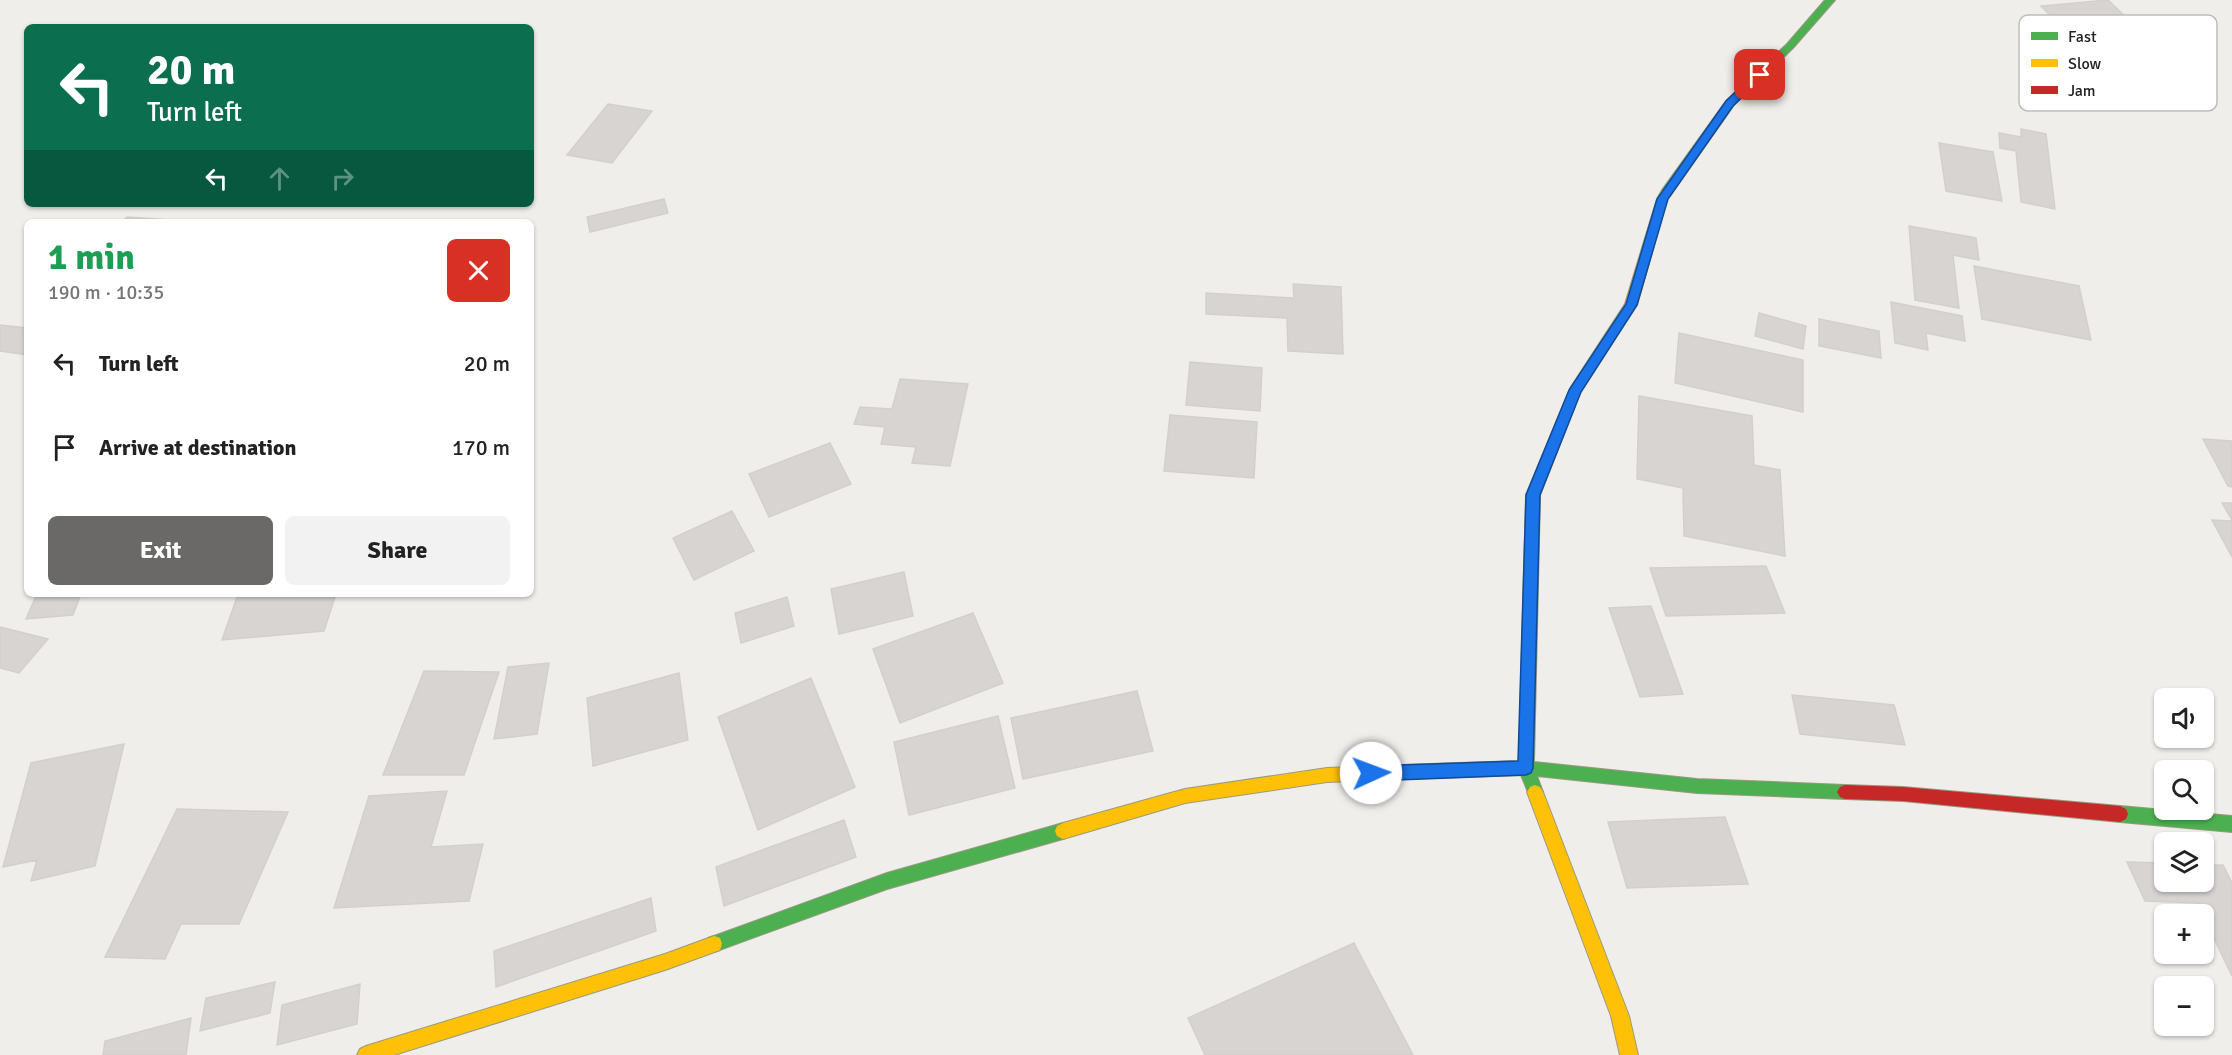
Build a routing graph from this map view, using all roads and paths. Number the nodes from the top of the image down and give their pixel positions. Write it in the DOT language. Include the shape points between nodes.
graph roads {
  1 [pos="1830,0"];
  2 [pos="1526,768"];
  3 [pos="2232,824"];
  4 [pos="366,1055"];
  5 [pos="1629,1055"];
  1 -- 2 [label="street" via="1790,46 1730,104 1662,199 1631,305 1575,390 1533,495"];
  2 -- 3 [label="street" via="1697,786 1903,794"];
  2 -- 4 [label="street" via="1327,775 1185,796 887,880 665,962"];
  2 -- 5 [label="street" via="1620,1016"];
}
